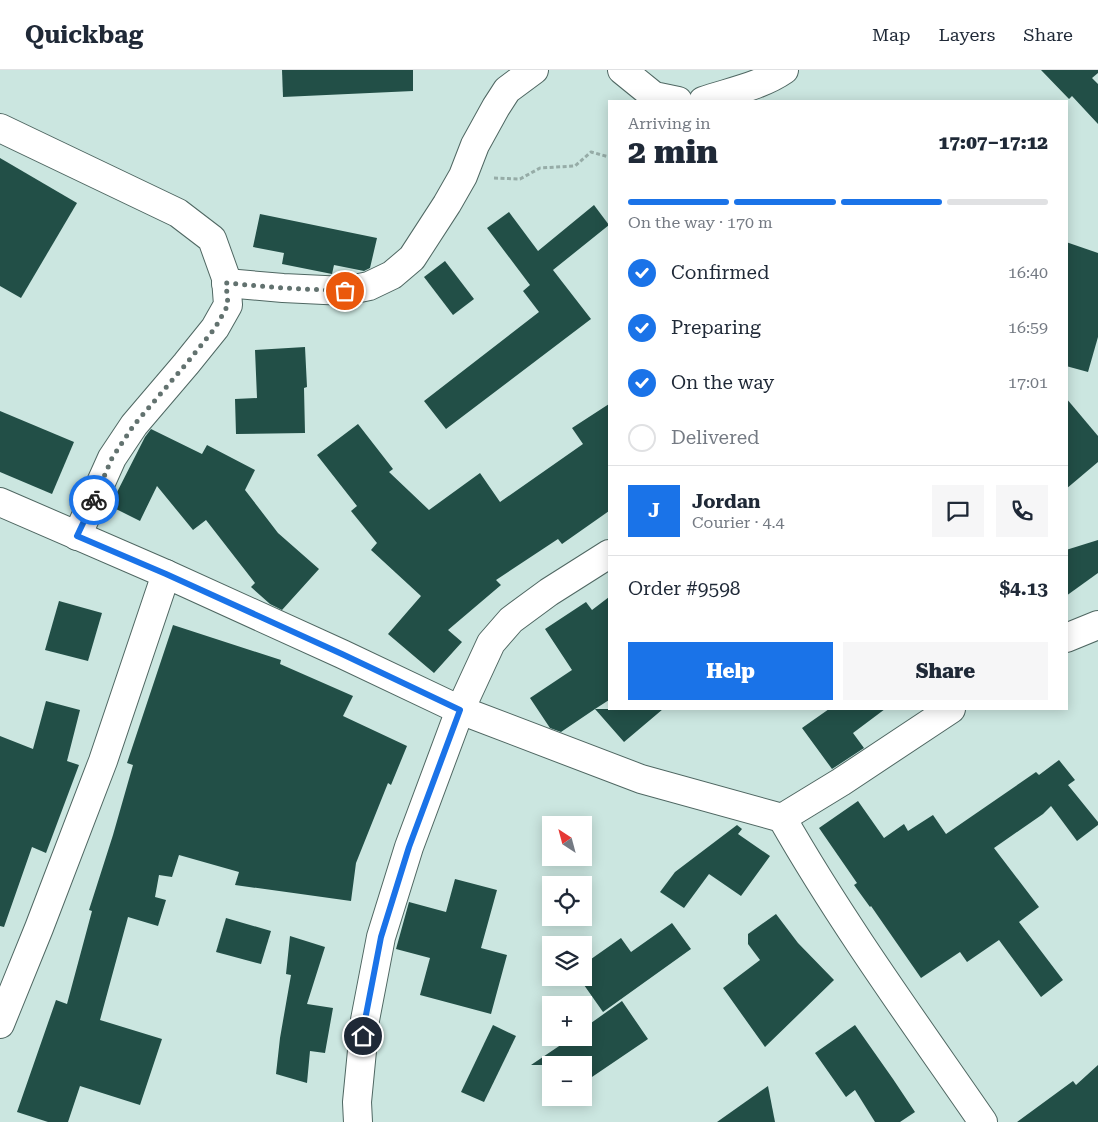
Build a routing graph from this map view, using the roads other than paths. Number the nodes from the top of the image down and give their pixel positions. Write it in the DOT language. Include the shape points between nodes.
graph roads {
  1 [pos="534,70"];
  2 [pos="622,70"];
  3 [pos="784,70"];
  4 [pos="673,100"];
  5 [pos="706,100"];
  6 [pos="0,128"];
  7 [pos="226,283"];
  8 [pos="0,502"];
  9 [pos="77,536"];
  10 [pos="608,555"];
  11 [pos="166,574"];
  12 [pos="1098,625"];
  13 [pos="1068,637"];
  14 [pos="460,710"];
  15 [pos="949,710"];
  16 [pos="782,818"];
  17 [pos="0,1024"];
  18 [pos="358,1122"];
  19 [pos="983,1122"];
  1 -- 7 [label="street" via="507,90 475,145 447,204 412,258 392,275 369,286 345,291"];
  2 -- 4 [label="street" via="654,96"];
  3 -- 5 [label="street" via="748,87"];
  6 -- 7 [label="street" via="178,213 212,238"];
  7 -- 9 [label="street" via="228,305 215,328 134,425 112,458"];
  8 -- 9 [label="street"];
  9 -- 11 [label="street"];
  10 -- 14 [label="street" via="511,620 491,643"];
  11 -- 14 [label="street"];
  11 -- 17 [label="street" via="103,761"];
  12 -- 13 [label="street"];
  14 -- 16 [label="street" via="641,779"];
  14 -- 18 [label="street" via="409,847 381,937 365,1020"];
  15 -- 16 [label="street"];
  16 -- 19 [label="street" via="844,919"];
}
